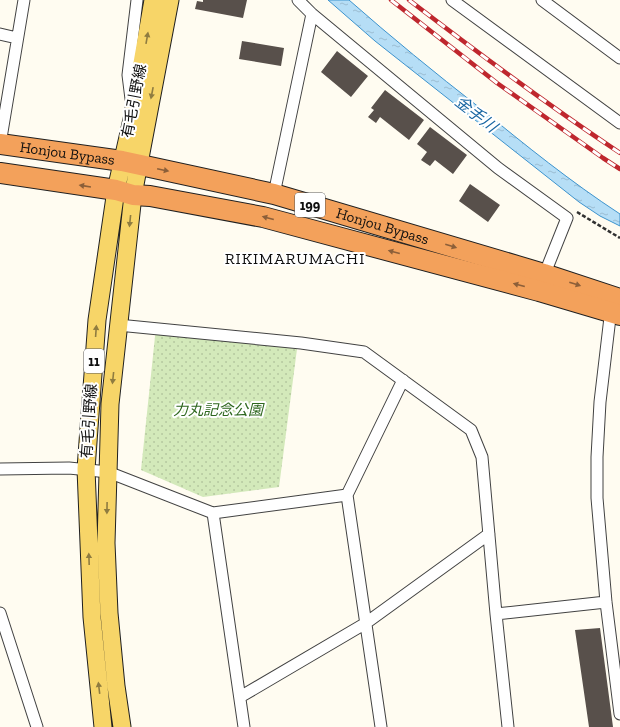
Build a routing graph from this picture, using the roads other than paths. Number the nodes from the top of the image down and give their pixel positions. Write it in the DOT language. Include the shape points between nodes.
graph roads {
  1 [pos="24,0"];
  2 [pos="138,0"];
  3 [pos="153,0"];
  4 [pos="170,0"];
  5 [pos="298,0"];
  6 [pos="452,0"];
  7 [pos="542,0"];
  8 [pos="312,14"];
  9 [pos="0,34"];
  10 [pos="17,38"];
  11 [pos="620,58"];
  12 [pos="133,115"];
  13 [pos="620,123"];
  14 [pos="0,144"];
  15 [pos="130,162"];
  16 [pos="0,173"];
  17 [pos="124,192"];
  18 [pos="274,194"];
  19 [pos="542,282"];
  20 [pos="616,306"];
  21 [pos="118,325"];
  22 [pos="403,380"];
  23 [pos="0,469"];
  24 [pos="86,469"];
  25 [pos="108,472"];
  26 [pos="347,495"];
  27 [pos="213,513"];
  28 [pos="489,534"];
  29 [pos="606,602"];
  30 [pos="0,613"];
  31 [pos="496,614"];
  32 [pos="366,622"];
  33 [pos="240,697"];
  34 [pos="620,714"];
  35 [pos="37,727"];
  36 [pos="104,727"];
  37 [pos="122,727"];
  38 [pos="244,727"];
  39 [pos="381,727"];
  40 [pos="508,727"];
  1 -- 10 [label="street"];
  2 -- 12 [label="street" via="128,75"];
  12 -- 3 [label="main road, 有毛引野線 / 11, one-way"];
  4 -- 15 [label="main road, 有毛引野線 / 11, one-way"];
  5 -- 8 [label="street"];
  6 -- 13 [label="street"];
  7 -- 11 [label="street"];
  8 -- 18 [label="street"];
  8 -- 19 [label="street" via="498,168 567,218"];
  9 -- 10 [label="street"];
  10 -- 14 [label="street"];
  12 -- 15 [label="main road, 有毛引野線 / 11"];
  14 -- 15 [label="highway, Honjou Bypass / 199"];
  15 -- 17 [label="main road, 有毛引野線 / 11"];
  15 -- 18 [label="highway, Honjou Bypass / 199, one-way"];
  17 -- 16 [label="highway, Honjou Bypass / 199, one-way"];
  19 -- 17 [label="highway, Honjou Bypass / 199, one-way" via="263,217"];
  17 -- 21 [label="main road, 有毛引野線 / 11, one-way"];
  24 -- 17 [label="main road, 有毛引野線 / 11, one-way" via="97,320"];
  18 -- 19 [label="highway, Honjou Bypass / 199, one-way"];
  19 -- 20 [label="highway, Honjou Bypass / 199"];
  20 -- 29 [label="street" via="600,402 597,457 597,498"];
  21 -- 22 [label="street" via="302,343 364,352"];
  21 -- 25 [label="main road, 有毛引野線 / 11, one-way" via="110,404"];
  22 -- 26 [label="street"];
  22 -- 28 [label="street" via="471,430 482,457"];
  23 -- 24 [label="street"];
  24 -- 25 [label="street"];
  36 -- 24 [label="main road, 有毛引野線 / 11, one-way" via="92,617"];
  25 -- 27 [label="street"];
  25 -- 37 [label="main road, 有毛引野線 / 11, one-way" via="106,543 109,613"];
  26 -- 27 [label="street"];
  26 -- 32 [label="street"];
  27 -- 33 [label="street"];
  28 -- 31 [label="street"];
  28 -- 32 [label="street"];
  29 -- 31 [label="street"];
  29 -- 34 [label="street"];
  30 -- 35 [label="street"];
  31 -- 40 [label="street"];
  32 -- 33 [label="street"];
  32 -- 39 [label="street"];
  33 -- 38 [label="street"];
}
